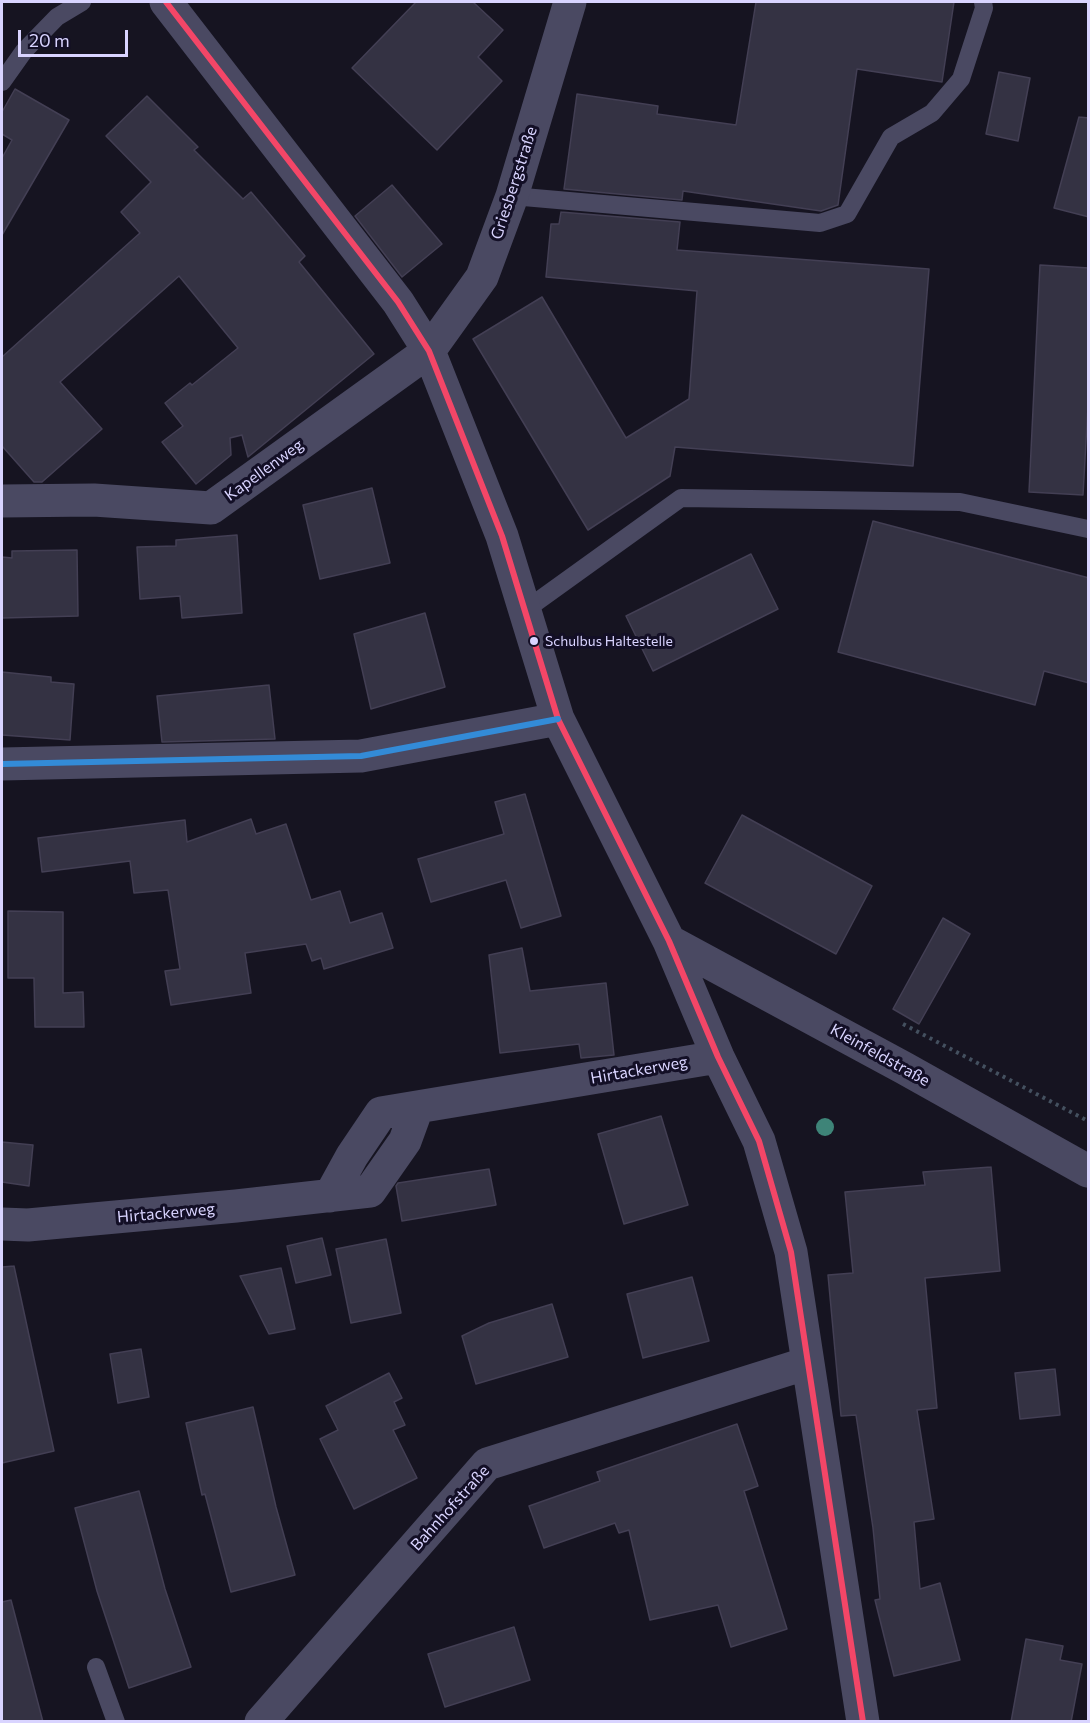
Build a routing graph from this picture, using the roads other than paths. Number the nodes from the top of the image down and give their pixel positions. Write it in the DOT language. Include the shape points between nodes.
graph roads {
  1 [pos="82,2"];
  2 [pos="166,2"];
  3 [pos="570,2"];
  4 [pos="983,2"];
  5 [pos="2,82"];
  6 [pos="512,196"];
  7 [pos="429,351"];
  8 [pos="2,501"];
  9 [pos="1089,529"];
  10 [pos="524,611"];
  11 [pos="558,719"];
  12 [pos="2,764"];
  13 [pos="669,941"];
  14 [pos="718,1057"];
  15 [pos="1089,1171"];
  16 [pos="2,1224"];
  17 [pos="807,1363"];
  18 [pos="96,1666"];
  19 [pos="116,1722"];
  20 [pos="261,1722"];
  21 [pos="863,1722"];
  1 -- 5 [label="lane" via="57,17 24,51"];
  2 -- 7 [label="street" via="398,302"];
  3 -- 6 [label="street, Griesbergstraße"];
  4 -- 6 [label="lane" via="961,79 932,113 891,137 847,214 820,223"];
  6 -- 7 [label="street, Griesbergstraße" via="482,277"];
  7 -- 8 [label="street, Kapellenweg" via="211,508 94,500"];
  7 -- 10 [label="street" via="502,536"];
  9 -- 10 [label="lane" via="960,502 681,498"];
  10 -- 11 [label="street"];
  11 -- 12 [label="street" via="361,756"];
  11 -- 13 [label="street"];
  13 -- 14 [label="street"];
  13 -- 15 [label="street, Kleinfeldstraße"];
  14 -- 16 [label="street, Hirtackerweg" via="381,1113 330,1196 52,1223"];
  14 -- 17 [label="street" via="759,1142 791,1252"];
  17 -- 20 [label="street, Bahnhofstraße" via="487,1464"];
  17 -- 21 [label="street"];
  18 -- 19 [label="lane"];
}
